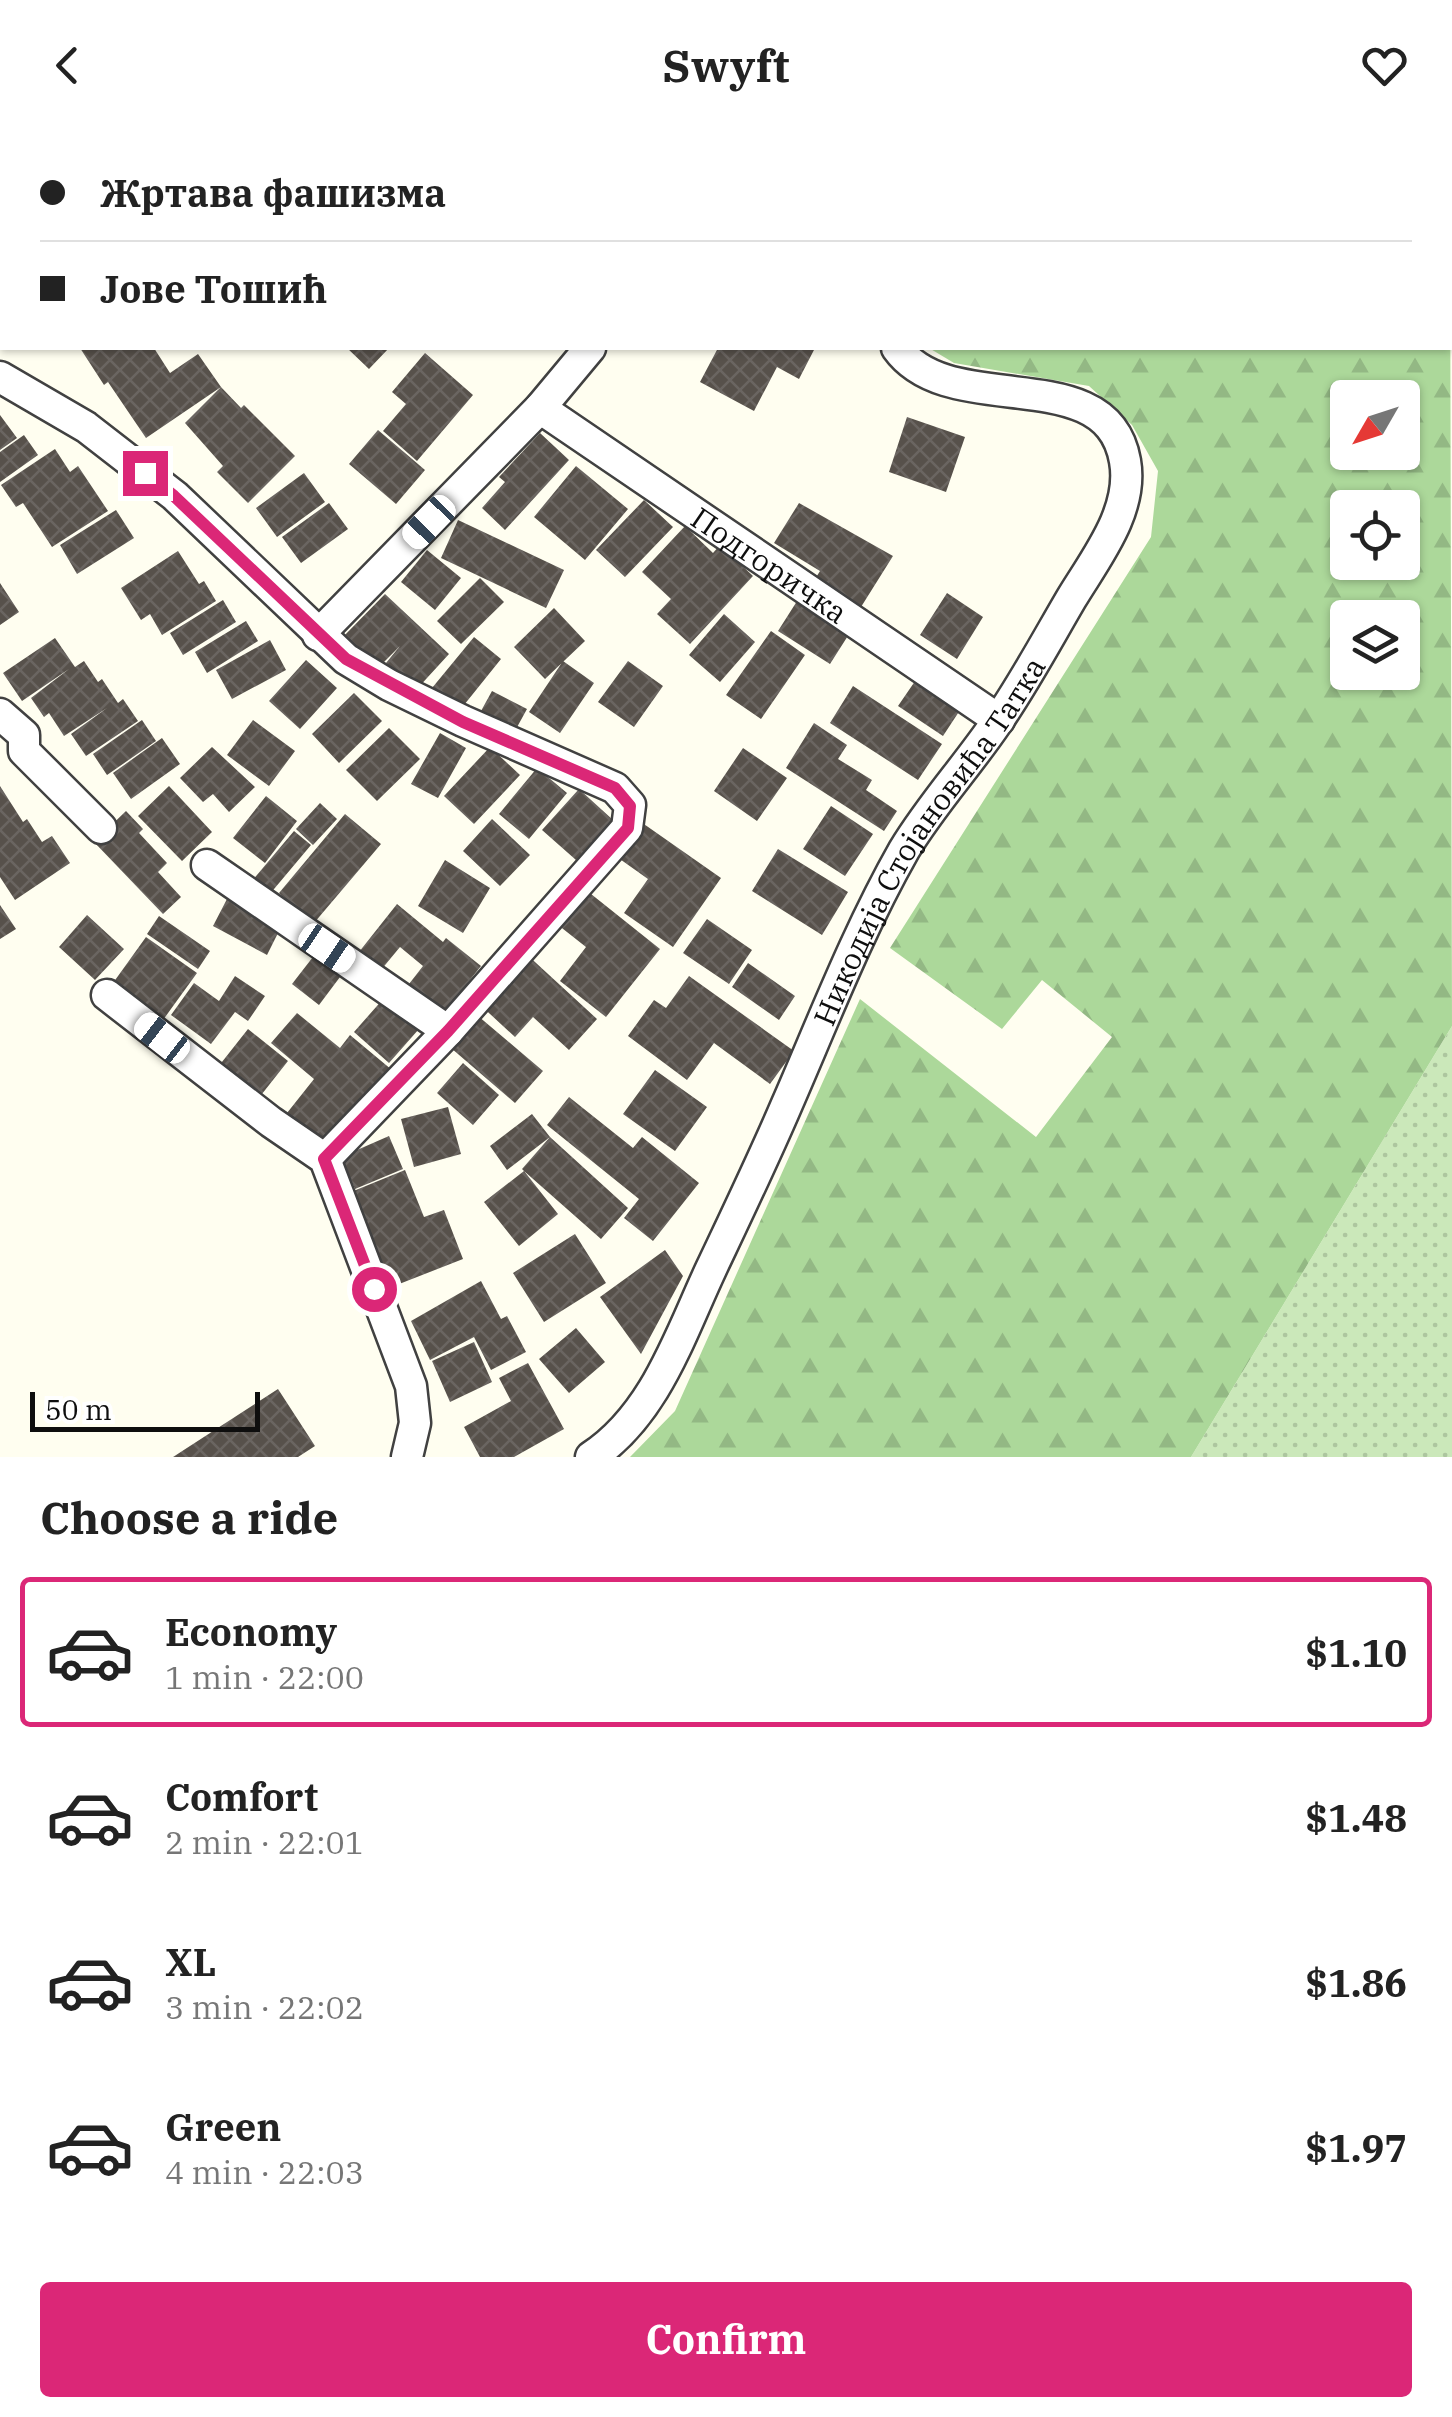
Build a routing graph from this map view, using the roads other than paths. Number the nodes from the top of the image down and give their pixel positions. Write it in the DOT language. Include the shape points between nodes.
graph roads {
  1 [pos="588,350"];
  2 [pos="898,350"];
  3 [pos="0,377"];
  4 [pos="540,408"];
  5 [pos="318,635"];
  6 [pos="0,714"];
  7 [pos="999,720"];
  8 [pos="12,749"];
  9 [pos="101,828"];
  10 [pos="207,865"];
  11 [pos="106,996"];
  12 [pos="448,1031"];
  13 [pos="324,1159"];
  14 [pos="406,1457"];
  15 [pos="591,1457"];
  1 -- 4 [label="street"];
  2 -- 7 [label="street, Никодија Стојановића Татка" via="938,380 1066,399 1110,429 1125,460 1124,494 1110,533"];
  3 -- 5 [label="street" via="86,427 174,496"];
  4 -- 5 [label="street"];
  4 -- 7 [label="street, Подгоричка"];
  5 -- 12 [label="street" via="389,685 615,788 630,806 628,828"];
  6 -- 8 [label="street" via="24,735"];
  7 -- 15 [label="street, Никодија Стојановића Татка" via="906,848 855,946 653,1390"];
  8 -- 9 [label="street"];
  10 -- 12 [label="street"];
  11 -- 13 [label="street"];
  12 -- 13 [label="street"];
  13 -- 14 [label="street" via="410,1386 415,1423"];
}
